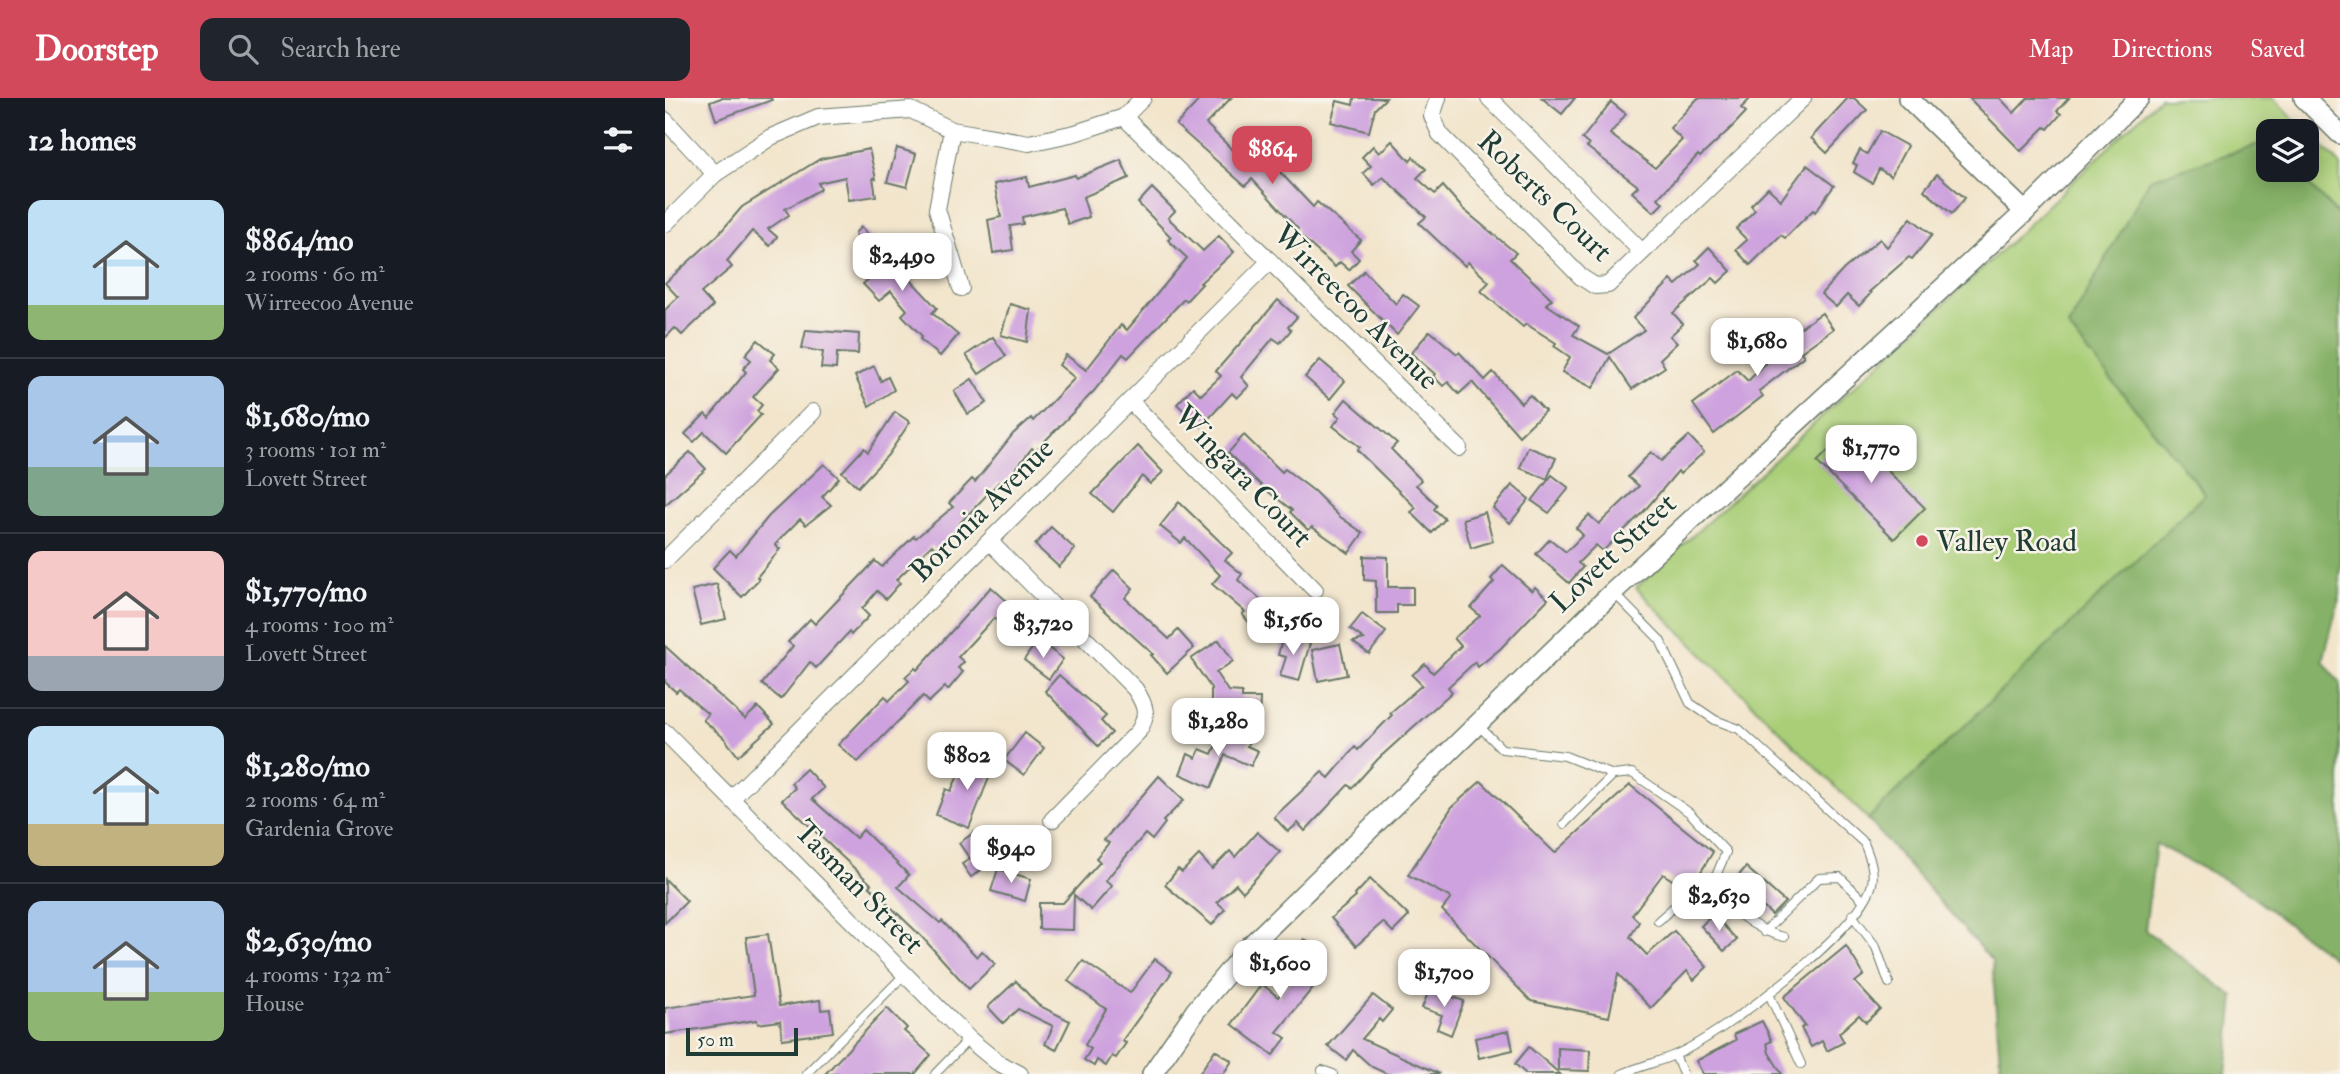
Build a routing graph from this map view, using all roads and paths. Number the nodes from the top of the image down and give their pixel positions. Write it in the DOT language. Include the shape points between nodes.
graph roads {
  1 [pos="1143,98"];
  2 [pos="1438,98"];
  3 [pos="1489,98"];
  4 [pos="1803,98"];
  5 [pos="1907,98"];
  6 [pos="2139,98"];
  7 [pos="2304,98"];
  8 [pos="864,106"];
  9 [pos="1124,117"];
  10 [pos="665,120"];
  11 [pos="952,130"];
  12 [pos="2340,134"];
  13 [pos="715,174"];
  14 [pos="2025,212"];
  15 [pos="665,224"];
  16 [pos="1642,252"];
  17 [pos="1270,261"];
  18 [pos="961,288"];
  19 [pos="1130,401"];
  20 [pos="813,412"];
  21 [pos="1459,449"];
  22 [pos="989,542"];
  23 [pos="665,561"];
  24 [pos="1315,590"];
  25 [pos="1613,592"];
  26 [pos="1476,723"];
  27 [pos="668,740"];
  28 [pos="1613,775"];
  29 [pos="732,798"];
  30 [pos="1052,820"];
  31 [pos="1564,824"];
  32 [pos="1716,876"];
  33 [pos="1863,900"];
  34 [pos="1852,915"];
  35 [pos="1658,921"];
  36 [pos="1763,932"];
  37 [pos="1784,937"];
  38 [pos="905,974"];
  39 [pos="1889,983"];
  40 [pos="1769,994"];
  41 [pos="969,1039"];
  42 [pos="1675,1055"];
  43 [pos="1801,1064"];
  44 [pos="1322,1070"];
  45 [pos="806,1074"];
  46 [pos="935,1074"];
  47 [pos="1020,1074"];
  48 [pos="1152,1074"];
  49 [pos="1333,1074"];
  50 [pos="1622,1074"];
  51 [pos="1683,1074"];
  1 -- 9 [label="street"];
  2 -- 16 [label="street, Roberts Court" via="1432,116 1440,134 1581,277 1595,286 1608,285"];
  3 -- 16 [label="street, Roberts Court"];
  4 -- 16 [label="street, Roberts Court"];
  5 -- 14 [label="street"];
  6 -- 14 [label="street, Lovett Street"];
  7 -- 12 [label="street"];
  8 -- 11 [label="street" via="911,110"];
  8 -- 13 [label="street" via="818,117 771,137"];
  9 -- 11 [label="street" via="1029,143"];
  9 -- 17 [label="street, Wirreecoo Avenue"];
  10 -- 13 [label="street"];
  11 -- 18 [label="street" via="937,209"];
  13 -- 15 [label="street"];
  14 -- 25 [label="street, Lovett Street"];
  17 -- 19 [label="street, Boronia Avenue"];
  17 -- 21 [label="street, Wirreecoo Avenue"];
  19 -- 22 [label="street, Boronia Avenue"];
  19 -- 24 [label="street, Wingara Court"];
  20 -- 23 [label="street"];
  22 -- 29 [label="street, Boronia Avenue"];
  22 -- 30 [label="street" via="1145,704 1146,719 1138,732"];
  25 -- 26 [label="street, Lovett Street"];
  25 -- 33 [label="lane" via="1660,640 1690,703 1739,729 1864,843 1872,863 1872,885"];
  26 -- 28 [label="lane" via="1502,749 1565,756"];
  26 -- 48 [label="street, Lovett Street" via="1250,946 1196,1010"];
  27 -- 29 [label="street, Tasman Street"];
  28 -- 31 [label="lane"];
  28 -- 32 [label="lane" via="1632,773 1690,813 1727,852"];
  29 -- 38 [label="street, Tasman Street"];
  32 -- 35 [label="lane" via="1701,883"];
  32 -- 36 [label="lane" via="1726,899"];
  33 -- 34 [label="lane"];
  33 -- 36 [label="lane" via="1840,877 1819,878"];
  34 -- 39 [label="lane" via="1876,947"];
  34 -- 40 [label="lane"];
  36 -- 37 [label="lane"];
  38 -- 41 [label="street, Tasman Street"];
  38 -- 45 [label="lane"];
  40 -- 42 [label="lane" via="1721,1030"];
  40 -- 43 [label="lane"];
  41 -- 46 [label="lane"];
  41 -- 47 [label="street, Tasman Street"];
  42 -- 50 [label="lane"];
  42 -- 51 [label="lane"];
  44 -- 49 [label="lane"];
}
